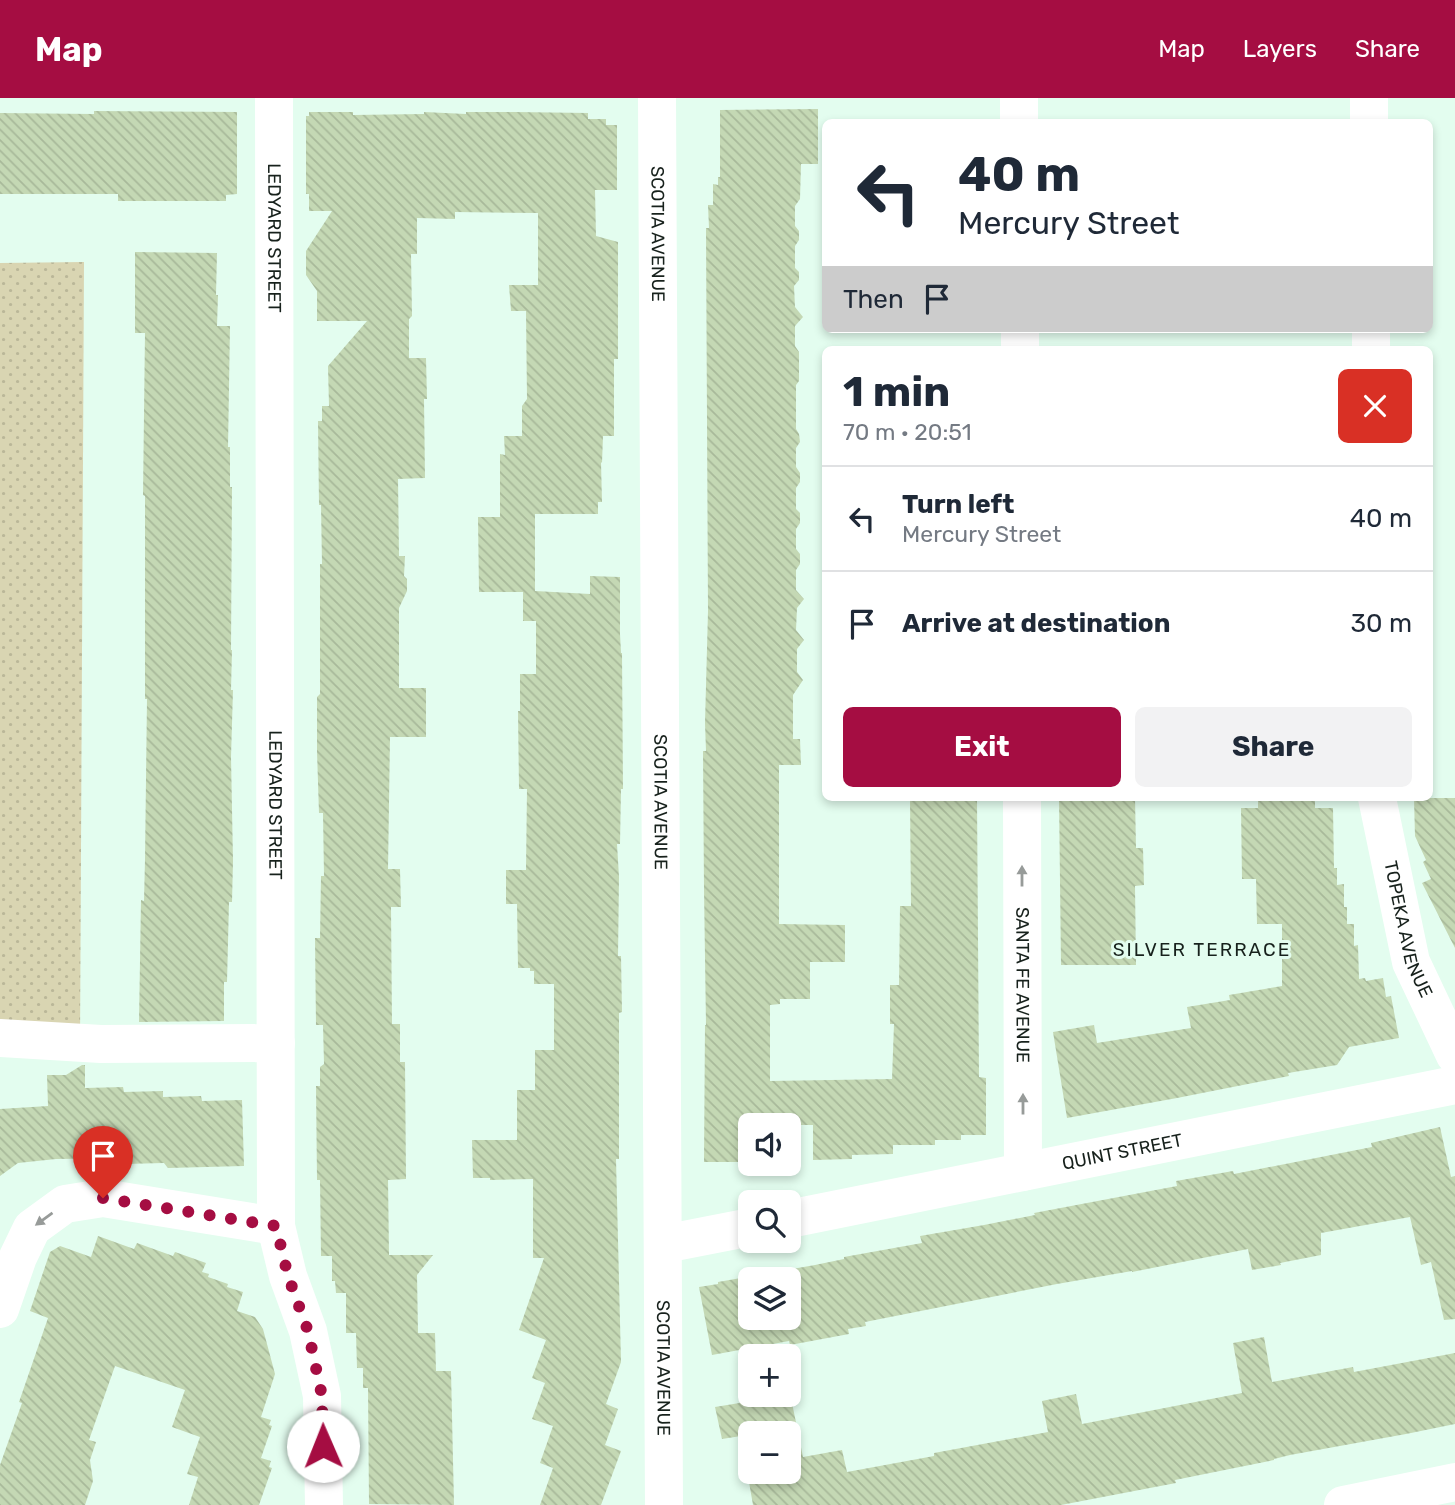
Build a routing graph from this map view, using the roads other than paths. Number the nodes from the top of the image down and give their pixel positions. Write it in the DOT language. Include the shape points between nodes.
graph roads {
  1 [pos="274,98"];
  2 [pos="657,98"];
  3 [pos="1019,98"];
  4 [pos="1369,98"];
  5 [pos="1019,119"];
  6 [pos="1369,119"];
  7 [pos="1022,801"];
  8 [pos="1378,801"];
  9 [pos="0,1038"];
  10 [pos="276,1043"];
  11 [pos="1455,1055"];
  12 [pos="1455,1085"];
  13 [pos="1023,1172"];
  14 [pos="801,1217"];
  15 [pos="276,1226"];
  16 [pos="738,1230"];
  17 [pos="664,1244"];
  18 [pos="0,1309"];
  19 [pos="1455,1482"];
  20 [pos="324,1505"];
  21 [pos="664,1505"];
  22 [pos="1343,1505"];
  1 -- 10 [label="street, LEDYARD STREET"];
  2 -- 17 [label="street, SCOTIA AVENUE"];
  3 -- 5 [label="street"];
  4 -- 6 [label="street"];
  13 -- 7 [label="street, SANTA FE AVENUE, one-way"];
  8 -- 11 [label="street, TOPEKA AVENUE" via="1411,962"];
  9 -- 10 [label="street" via="101,1044"];
  10 -- 15 [label="street, LEDYARD STREET"];
  12 -- 13 [label="street, QUINT STREET"];
  13 -- 14 [label="street, QUINT STREET"];
  15 -- 18 [label="street, one-way" via="103,1198 65,1204 32,1228"];
  15 -- 20 [label="street, LEDYARD STREET" via="322,1396"];
  16 -- 17 [label="street"];
  17 -- 21 [label="street, SCOTIA AVENUE"];
  19 -- 22 [label="street"];
}
